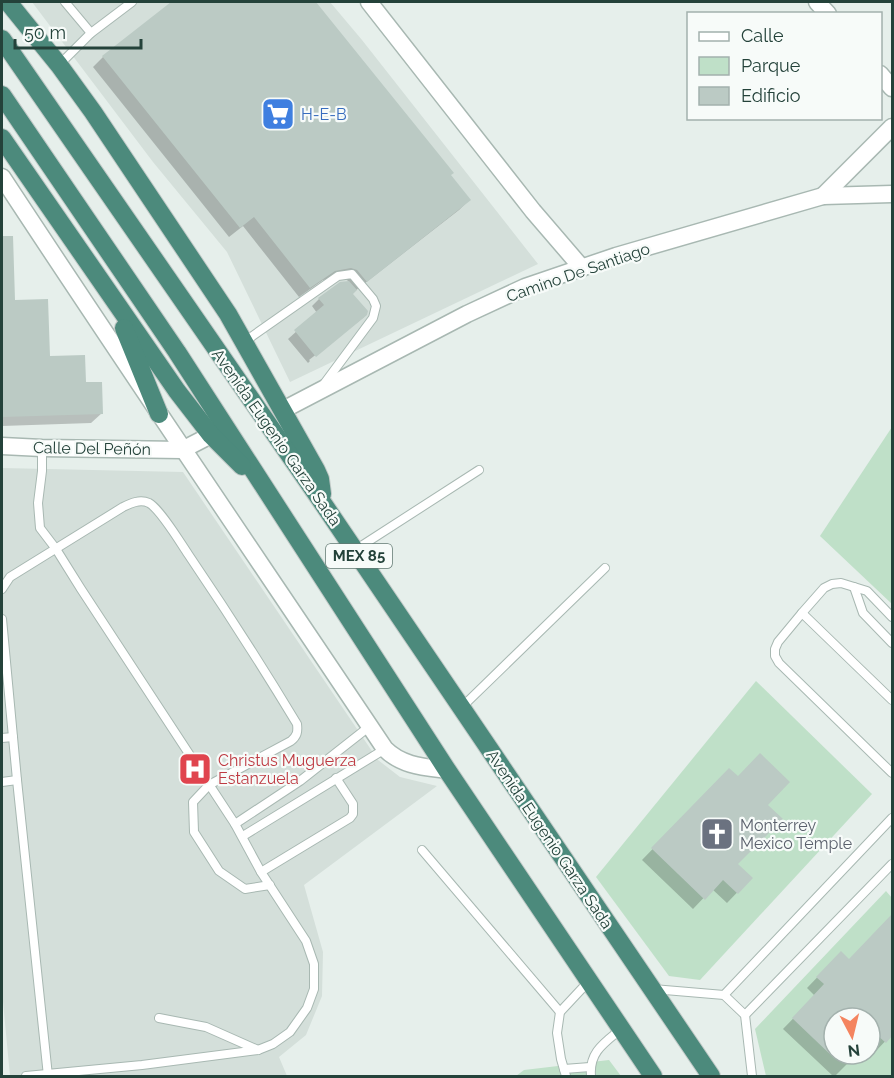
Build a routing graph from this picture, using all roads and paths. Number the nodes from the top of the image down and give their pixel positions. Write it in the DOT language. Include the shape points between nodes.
graph roads {
  1 [pos="8,2"];
  2 [pos="65,2"];
  3 [pos="132,2"];
  4 [pos="369,2"];
  5 [pos="121,5"];
  6 [pos="91,33"];
  7 [pos="2,39"];
  8 [pos="59,64"];
  9 [pos="882,76"];
  10 [pos="892,88"];
  11 [pos="2,95"];
  12 [pos="892,127"];
  13 [pos="2,138"];
  14 [pos="2,177"];
  15 [pos="892,194"];
  16 [pos="823,196"];
  17 [pos="582,268"];
  18 [pos="109,293"];
  19 [pos="244,342"];
  20 [pos="320,389"];
  21 [pos="283,410"];
  22 [pos="159,414"];
  23 [pos="211,435"];
  24 [pos="2,446"];
  25 [pos="42,448"];
  26 [pos="182,450"];
  27 [pos="479,470"];
  28 [pos="268,493"];
  29 [pos="322,502"];
  30 [pos="56,549"];
  31 [pos="355,550"];
  32 [pos="605,568"];
  33 [pos="854,587"];
  34 [pos="2,589"];
  35 [pos="802,613"];
  36 [pos="892,617"];
  37 [pos="2,619"];
  38 [pos="892,643"];
  39 [pos="892,700"];
  40 [pos="461,708"];
  41 [pos="370,726"];
  42 [pos="13,737"];
  43 [pos="2,738"];
  44 [pos="385,749"];
  45 [pos="447,770"];
  46 [pos="892,773"];
  47 [pos="336,778"];
  48 [pos="17,780"];
  49 [pos="2,782"];
  50 [pos="209,784"];
  51 [pos="892,818"];
  52 [pos="235,824"];
  53 [pos="243,836"];
  54 [pos="422,850"];
  55 [pos="892,864"];
  56 [pos="261,872"];
  57 [pos="270,885"];
  58 [pos="589,981"];
  59 [pos="652,989"];
  60 [pos="724,995"];
  61 [pos="560,1012"];
  62 [pos="745,1015"];
  63 [pos="159,1018"];
  64 [pos="621,1029"];
  65 [pos="258,1050"];
  66 [pos="142,1065"];
  67 [pos="590,1067"];
  68 [pos="565,1073"];
  69 [pos="48,1075"];
  70 [pos="26,1077"];
  71 [pos="143,1077"];
  72 [pos="591,1077"];
  73 [pos="653,1077"];
  74 [pos="711,1077"];
  75 [pos="752,1077"];
  1 -- 8 [label="highway"];
  2 -- 6 [label="lane"];
  3 -- 5 [label="lane"];
  4 -- 17 [label="street"];
  5 -- 6 [label="lane"];
  6 -- 8 [label="lane"];
  7 -- 29 [label="highway, Avenida Eugenio Garza Sada / MEX 85"];
  8 -- 19 [label="highway"];
  9 -- 10 [label="street"];
  11 -- 28 [label="highway, Avenida Eugenio Garza Sada / MEX 85"];
  12 -- 16 [label="street"];
  13 -- 18 [label="highway"];
  14 -- 22 [label="street"];
  15 -- 16 [label="street, Camino De Santiago"];
  16 -- 17 [label="street, Camino De Santiago"];
  17 -- 20 [label="street, Camino De Santiago" via="525,287"];
  18 -- 22 [label="highway"];
  18 -- 23 [label="highway"];
  19 -- 20 [label="lane" via="338,276 352,274 373,299 373,318"];
  19 -- 21 [label="highway"];
  20 -- 21 [label="street, Camino De Santiago"];
  21 -- 29 [label="highway" via="320,479"];
  22 -- 26 [label="street"];
  23 -- 26 [label="street"];
  23 -- 28 [label="highway"];
  24 -- 25 [label="street, Calle Del Peñón"];
  25 -- 26 [label="street, Calle Del Peñón"];
  25 -- 30 [label="lane" via="40,528"];
  26 -- 41 [label="street"];
  27 -- 31 [label="lane"];
  28 -- 45 [label="highway, Avenida Eugenio Garza Sada / MEX 85"];
  29 -- 31 [label="highway, Avenida Eugenio Garza Sada / MEX 85"];
  30 -- 34 [label="lane" via="10,577"];
  30 -- 50 [label="lane"];
  30 -- 50 [label="lane" via="132,502 147,502 172,530 224,607 297,724 297,731 291,741"];
  31 -- 40 [label="highway, Avenida Eugenio Garza Sada / MEX 85"];
  32 -- 40 [label="lane"];
  33 -- 35 [label="lane" via="832,584 824,588"];
  33 -- 36 [label="lane" via="867,591"];
  33 -- 38 [label="lane" via="863,613"];
  35 -- 39 [label="lane"];
  35 -- 46 [label="lane" via="778,642 775,650 779,663"];
  37 -- 42 [label="lane"];
  40 -- 59 [label="highway, Avenida Eugenio Garza Sada / MEX 85"];
  41 -- 44 [label="street"];
  41 -- 52 [label="lane"];
  42 -- 43 [label="lane"];
  42 -- 48 [label="lane"];
  44 -- 45 [label="street" via="402,762"];
  44 -- 47 [label="lane"];
  45 -- 58 [label="highway, Avenida Eugenio Garza Sada / MEX 85"];
  47 -- 53 [label="lane"];
  47 -- 56 [label="lane" via="353,804 350,818"];
  48 -- 49 [label="lane"];
  48 -- 69 [label="lane"];
  50 -- 52 [label="lane"];
  50 -- 57 [label="lane" via="193,802 194,832 219,871 245,889"];
  51 -- 60 [label="lane"];
  52 -- 53 [label="lane"];
  53 -- 56 [label="lane"];
  54 -- 61 [label="lane"];
  55 -- 62 [label="lane"];
  56 -- 57 [label="lane"];
  57 -- 65 [label="lane" via="306,941 314,964 314,989 307,1008 290,1032"];
  58 -- 61 [label="lane"];
  58 -- 64 [label="highway, Avenida Eugenio Garza Sada / MEX 85"];
  59 -- 60 [label="lane"];
  59 -- 74 [label="highway, Avenida Eugenio Garza Sada / MEX 85"];
  60 -- 62 [label="lane"];
  61 -- 68 [label="lane" via="557,1033"];
  62 -- 75 [label="lane"];
  63 -- 65 [label="lane" via="206,1027"];
  64 -- 67 [label="lane" via="595,1053"];
  64 -- 73 [label="highway, Avenida Eugenio Garza Sada / MEX 85"];
  65 -- 66 [label="lane"];
  66 -- 69 [label="lane"];
  66 -- 71 [label="lane"];
  67 -- 68 [label="lane"];
  67 -- 72 [label="lane"];
  69 -- 70 [label="lane"];
}
